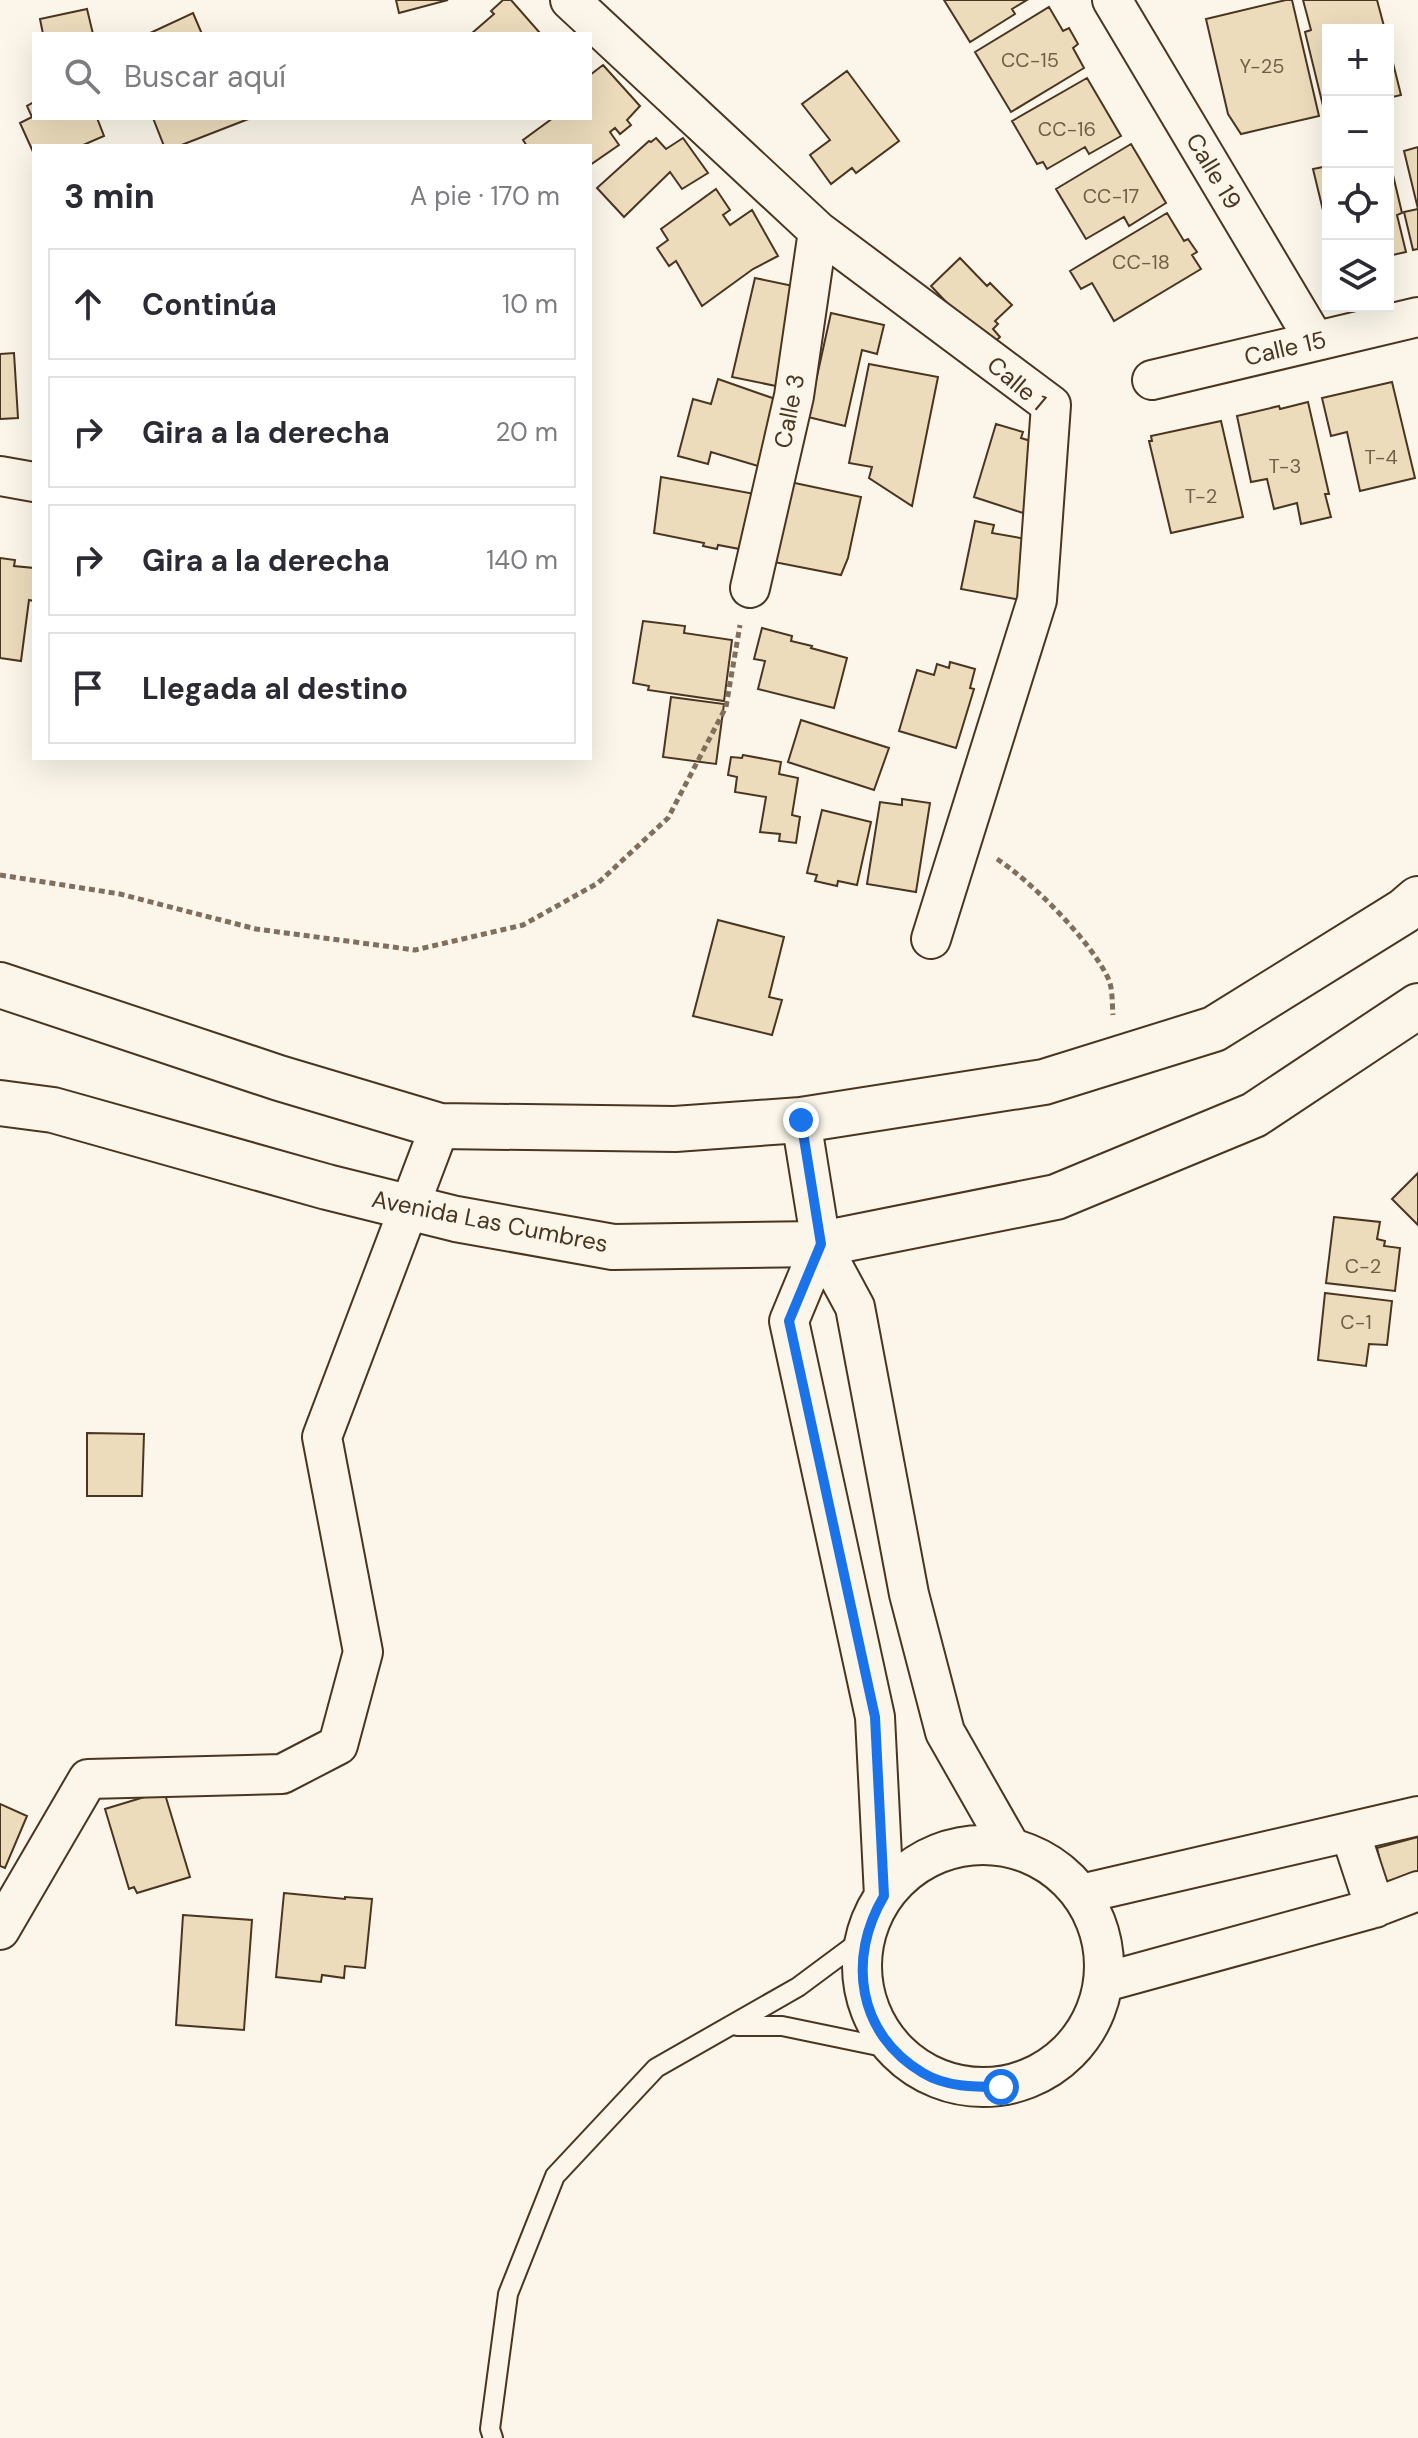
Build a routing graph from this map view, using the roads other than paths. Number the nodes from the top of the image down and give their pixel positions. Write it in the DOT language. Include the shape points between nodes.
graph roads {
  1 [pos="570,0"];
  2 [pos="1112,0"];
  3 [pos="818,231"];
  4 [pos="1418,317"];
  5 [pos="1315,341"];
  6 [pos="1152,380"];
  7 [pos="0,476"];
  8 [pos="32,482"];
  9 [pos="745,606"];
  10 [pos="1418,899"];
  11 [pos="931,939"];
  12 [pos="0,985"];
  13 [pos="1418,1006"];
  14 [pos="0,1103"];
  15 [pos="801,1120"];
  16 [pos="440,1126"];
  17 [pos="408,1208"];
  18 [pos="821,1244"];
  19 [pos="1418,1816"];
  20 [pos="1350,1832"];
  21 [pos="1011,1848"];
  22 [pos="1418,1891"];
  23 [pos="1081,1894"];
  24 [pos="884,1896"];
  25 [pos="1375,1908"];
  26 [pos="0,1930"];
  27 [pos="864,1938"];
  28 [pos="1105,1982"];
  29 [pos="734,2026"];
  30 [pos="893,2049"];
  31 [pos="493,2438"];
  1 -- 3 [label="street, Calle 1"];
  2 -- 5 [label="street, Calle 19"];
  3 -- 9 [label="street, Calle 3" via="794,396"];
  3 -- 11 [label="street, Calle 1" via="1051,405 1037,600"];
  4 -- 5 [label="street, Calle 15"];
  5 -- 6 [label="street, Calle 15"];
  7 -- 8 [label="street"];
  10 -- 15 [label="highway" via="1214,1029 1044,1082"];
  12 -- 16 [label="highway"];
  13 -- 18 [label="highway, Avenida Las Cumbres" via="1254,1115 1056,1197"];
  14 -- 17 [label="highway, Avenida Las Cumbres" via="53,1110"];
  15 -- 16 [label="highway" via="675,1129"];
  15 -- 18 [label="street"];
  16 -- 17 [label="street"];
  17 -- 18 [label="highway, Avenida Las Cumbres" via="613,1247"];
  17 -- 26 [label="street" via="322,1437 363,1652 338,1745 282,1774 88,1779"];
  18 -- 21 [label="street" via="855,1307 909,1594 945,1732"];
  18 -- 24 [label="street" via="789,1321 875,1717"];
  19 -- 20 [label="street"];
  20 -- 23 [label="street"];
  20 -- 25 [label="street"];
  21 -- 23 [label="street" via="1050,1864"];
  21 -- 24 [label="street" via="975,1845 940,1852 909,1870"];
  22 -- 25 [label="street"];
  23 -- 28 [label="street" via="1097,1920"];
  24 -- 27 [label="street"];
  25 -- 28 [label="street"];
  27 -- 29 [label="lane"];
  27 -- 30 [label="street" via="864,1990 871,2015"];
  28 -- 30 [label="street" via="1093,2019 1071,2052 1038,2075 1001,2087 961,2087 923,2074"];
  29 -- 30 [label="lane" via="782,2026"];
  29 -- 31 [label="lane" via="656,2068 555,2176 508,2294"];
}
